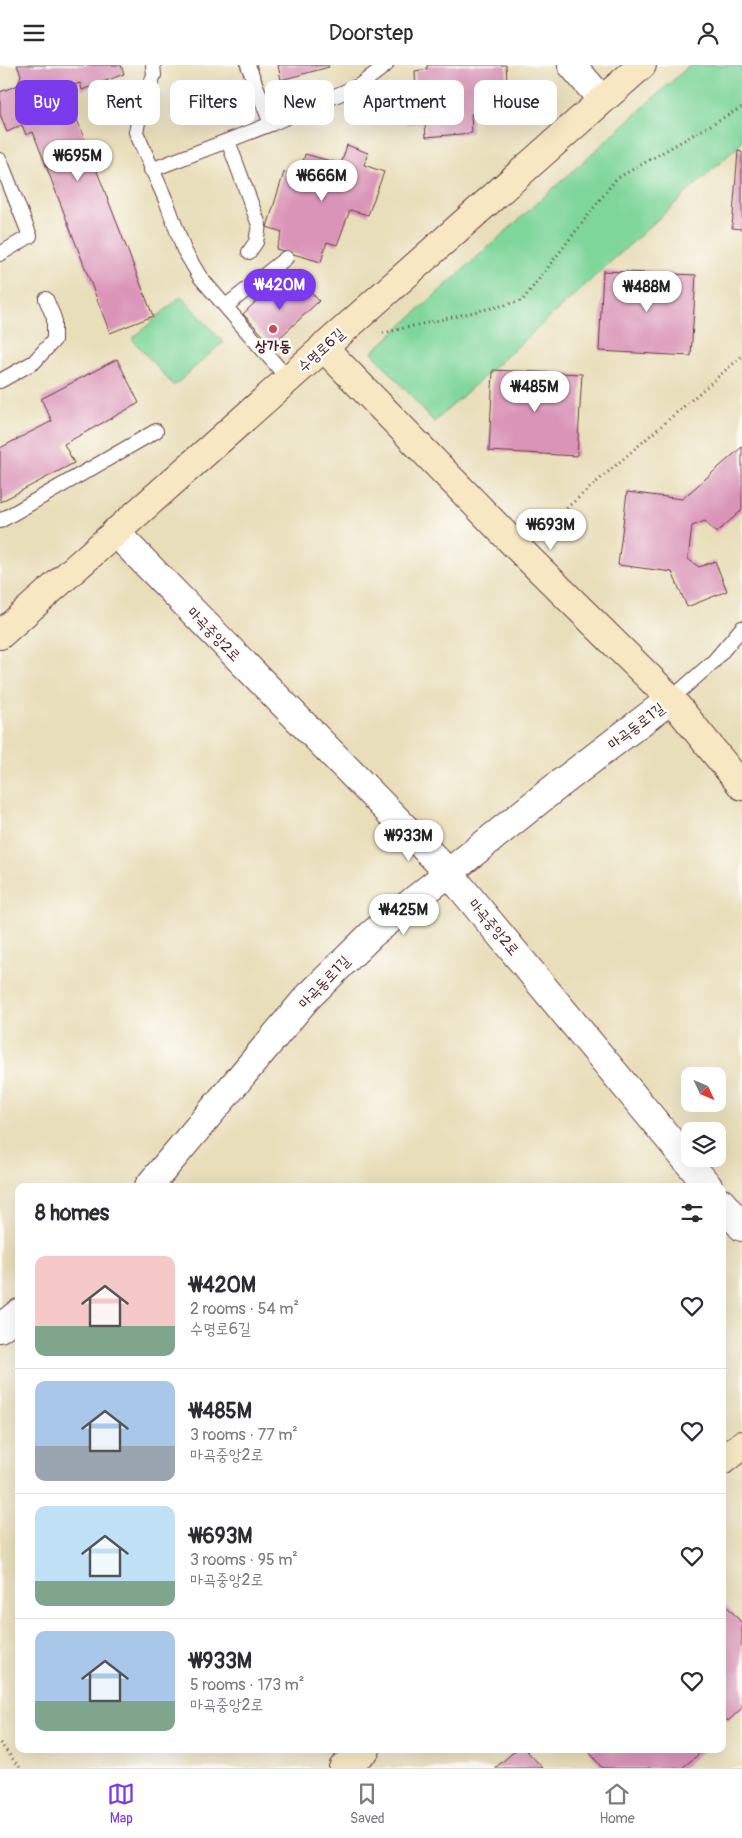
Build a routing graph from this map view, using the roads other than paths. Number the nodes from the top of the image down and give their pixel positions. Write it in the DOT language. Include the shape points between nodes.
graph roads {
  1 [pos="154,65"];
  2 [pos="248,65"];
  3 [pos="386,65"];
  4 [pos="572,65"];
  5 [pos="642,65"];
  6 [pos="334,96"];
  7 [pos="602,100"];
  8 [pos="265,109"];
  9 [pos="268,125"];
  10 [pos="228,141"];
  11 [pos="0,160"];
  12 [pos="151,170"];
  13 [pos="249,252"];
  14 [pos="0,254"];
  15 [pos="286,258"];
  16 [pos="46,299"];
  17 [pos="226,306"];
  18 [pos="323,347"];
  19 [pos="289,380"];
  20 [pos="0,381"];
  21 [pos="156,431"];
  22 [pos="0,521"];
  23 [pos="115,532"];
  24 [pos="742,628"];
  25 [pos="0,635"];
  26 [pos="671,699"];
  27 [pos="742,786"];
  28 [pos="449,873"];
  29 [pos="152,1183"];
  30 [pos="706,1183"];
  31 [pos="726,1208"];
  32 [pos="742,1227"];
  33 [pos="15,1316"];
  34 [pos="0,1328"];
  35 [pos="742,1445"];
  36 [pos="726,1458"];
  37 [pos="361,1753"];
  38 [pos="343,1768"];
  1 -- 12 [label="lane" via="154,75 141,108 136,133"];
  2 -- 8 [label="lane"];
  3 -- 6 [label="lane" via="360,85"];
  4 -- 7 [label="street"];
  5 -- 7 [label="street, 수명로6길"];
  7 -- 18 [label="street, 수명로6길"];
  9 -- 10 [label="lane"];
  10 -- 12 [label="lane"];
  10 -- 13 [label="lane" via="259,225 256,242"];
  11 -- 14 [label="lane" via="30,237"];
  12 -- 17 [label="lane" via="184,250 200,277"];
  15 -- 17 [label="lane"];
  16 -- 20 [label="lane" via="54,318 54,340 34,362"];
  17 -- 19 [label="lane"];
  18 -- 19 [label="street, 수명로6길"];
  18 -- 26 [label="street"];
  19 -- 23 [label="street, 수명로6길"];
  21 -- 22 [label="lane"];
  23 -- 25 [label="street, 수명로6길"];
  23 -- 28 [label="street, 마곡중앙2로"];
  24 -- 26 [label="lane" via="714,661"];
  26 -- 27 [label="street"];
  26 -- 28 [label="street, 마곡동로1길"];
  28 -- 29 [label="street, 마곡동로1길" via="372,934 306,999"];
  28 -- 30 [label="street, 마곡중앙2로"];
  31 -- 32 [label="street"];
  33 -- 34 [label="street"];
  35 -- 36 [label="street"];
  37 -- 38 [label="street"];
}
